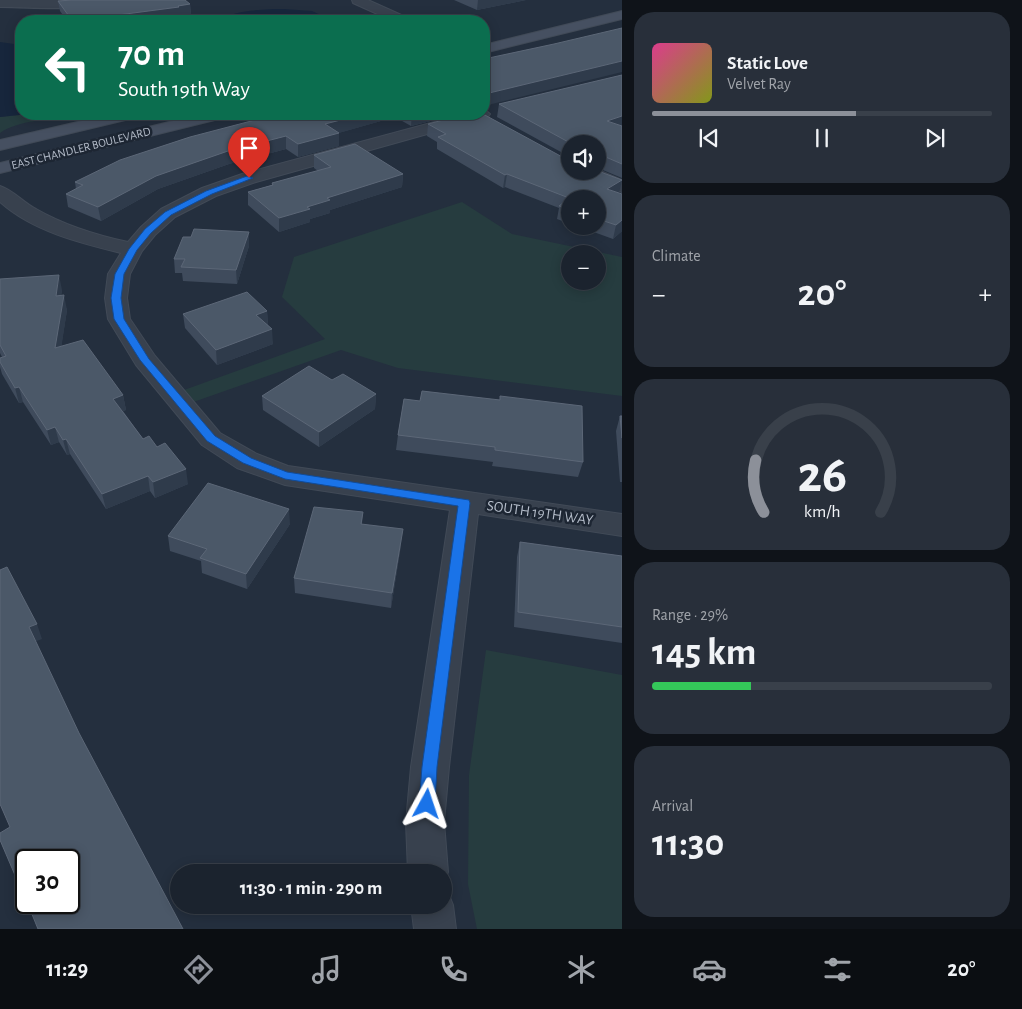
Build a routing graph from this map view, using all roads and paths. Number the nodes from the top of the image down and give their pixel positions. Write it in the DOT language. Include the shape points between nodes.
graph roads {
  1 [pos="132,0"];
  2 [pos="358,0"];
  3 [pos="394,2"];
  4 [pos="0,3"];
  5 [pos="372,7"];
  6 [pos="390,15"];
  7 [pos="622,15"];
  8 [pos="490,48"];
  9 [pos="106,120"];
  10 [pos="196,120"];
  11 [pos="468,120"];
  12 [pos="0,145"];
  13 [pos="0,168"];
  14 [pos="606,180"];
  15 [pos="622,186"];
  16 [pos="0,192"];
  17 [pos="133,249"];
  18 [pos="464,503"];
  19 [pos="622,525"];
  20 [pos="428,864"];
  21 [pos="433,914"];
  22 [pos="435,929"];
  1 -- 4 [label="street" via="91,5"];
  2 -- 5 [label="street"];
  3 -- 5 [label="street"];
  5 -- 6 [label="street"];
  7 -- 8 [label="main road"];
  9 -- 12 [label="main road, EAST CHANDLER BOULEVARD"];
  10 -- 13 [label="main road, EAST CHANDLER BOULEVARD"];
  11 -- 17 [label="street, SOUTH 19TH WAY" via="249,178 209,192 168,213"];
  14 -- 15 [label="street"];
  16 -- 17 [label="street" via="33,216 65,230"];
  17 -- 18 [label="street, SOUTH 19TH WAY" via="119,274 116,298 119,319 145,360 211,439 247,461 285,475"];
  18 -- 19 [label="street, SOUTH 19TH WAY"];
  18 -- 20 [label="street" via="430,767 425,822"];
  21 -- 22 [label="street"];
}
